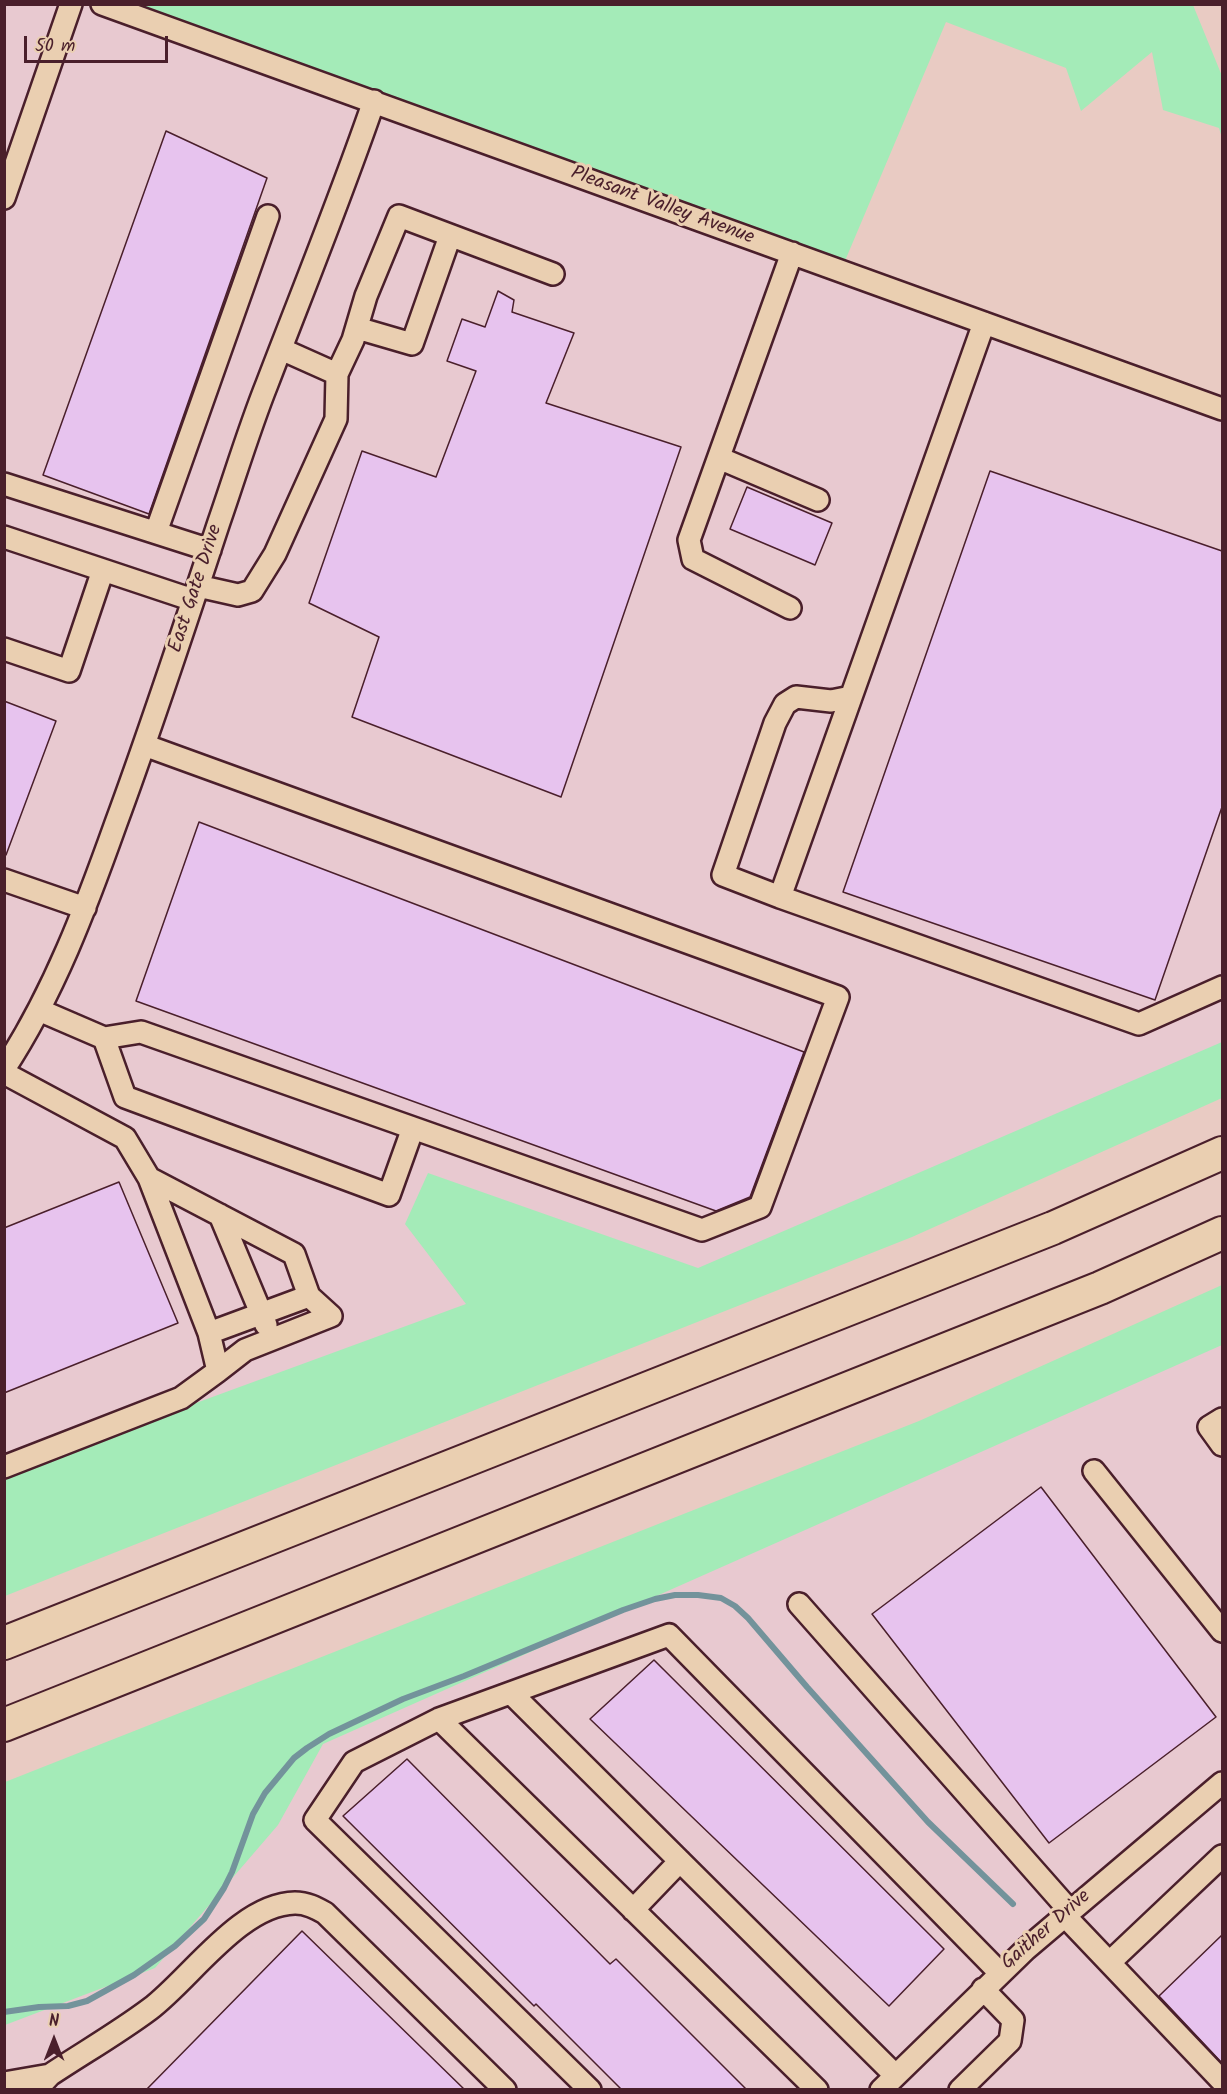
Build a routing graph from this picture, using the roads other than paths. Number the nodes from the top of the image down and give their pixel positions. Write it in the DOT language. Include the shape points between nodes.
graph roads {
  1 [pos="71,4"];
  2 [pos="102,4"];
  3 [pos="374,101"];
  4 [pos="4,198"];
  5 [pos="268,216"];
  6 [pos="450,236"];
  7 [pos="792,253"];
  8 [pos="553,274"];
  9 [pos="984,323"];
  10 [pos="357,328"];
  11 [pos="281,349"];
  12 [pos="336,374"];
  13 [pos="1222,409"];
  14 [pos="719,458"];
  15 [pos="4,484"];
  16 [pos="818,500"];
  17 [pos="156,532"];
  18 [pos="4,537"];
  19 [pos="210,550"];
  20 [pos="103,570"];
  21 [pos="196,593"];
  22 [pos="790,608"];
  23 [pos="4,649"];
  24 [pos="851,697"];
  25 [pos="144,745"];
  26 [pos="4,880"];
  27 [pos="780,897"];
  28 [pos="84,908"];
  29 [pos="1222,987"];
  30 [pos="39,1010"];
  31 [pos="104,1038"];
  32 [pos="4,1071"];
  33 [pos="413,1128"];
  34 [pos="1222,1153"];
  35 [pos="149,1178"];
  36 [pos="220,1215"];
  37 [pos="1222,1233"];
  38 [pos="309,1296"];
  39 [pos="261,1314"];
  40 [pos="209,1333"];
  41 [pos="272,1339"];
  42 [pos="218,1371"];
  43 [pos="1222,1419"];
  44 [pos="1222,1445"];
  45 [pos="4,1467"];
  46 [pos="1094,1471"];
  47 [pos="799,1604"];
  48 [pos="1222,1631"];
  49 [pos="4,1643"];
  50 [pos="511,1693"];
  51 [pos="439,1719"];
  52 [pos="4,1725"];
  53 [pos="1222,1783"];
  54 [pos="1222,1856"];
  55 [pos="680,1861"];
  56 [pos="633,1910"];
  57 [pos="1067,1913"];
  58 [pos="1110,1962"];
  59 [pos="1000,1973"];
  60 [pos="983,1989"];
  61 [pos="1222,2080"];
  62 [pos="43,2082"];
  63 [pos="888,2082"];
  64 [pos="4,2083"];
  65 [pos="505,2090"];
  66 [pos="590,2090"];
  67 [pos="817,2090"];
  68 [pos="960,2090"];
  1 -- 4 [label="street"];
  2 -- 3 [label="street, Pleasant Valley Avenue"];
  3 -- 7 [label="street, Pleasant Valley Avenue"];
  3 -- 11 [label="street, East Gate Drive"];
  5 -- 17 [label="street"];
  6 -- 8 [label="street"];
  6 -- 10 [label="street" via="412,344"];
  6 -- 10 [label="street" via="399,216"];
  7 -- 9 [label="street, Pleasant Valley Avenue"];
  7 -- 14 [label="street"];
  9 -- 13 [label="street, Pleasant Valley Avenue"];
  9 -- 24 [label="street"];
  10 -- 12 [label="street"];
  11 -- 12 [label="street"];
  11 -- 19 [label="street, East Gate Drive"];
  12 -- 21 [label="street" via="336,419 275,554 252,591 238,595"];
  14 -- 16 [label="street"];
  14 -- 22 [label="street" via="689,540 693,559"];
  15 -- 17 [label="street"];
  17 -- 19 [label="street"];
  18 -- 20 [label="street"];
  19 -- 21 [label="street, East Gate Drive"];
  20 -- 21 [label="street"];
  20 -- 23 [label="street" via="69,671"];
  21 -- 25 [label="street, East Gate Drive"];
  24 -- 27 [label="street"];
  24 -- 27 [label="street" via="831,701 796,697 785,704 775,723 723,875"];
  25 -- 28 [label="street, East Gate Drive"];
  25 -- 33 [label="street" via="838,997 760,1207 702,1230"];
  26 -- 28 [label="street"];
  27 -- 29 [label="street" via="1139,1024"];
  28 -- 30 [label="street, East Gate Drive"];
  30 -- 31 [label="street"];
  30 -- 32 [label="street, East Gate Drive"];
  31 -- 33 [label="street" via="141,1032"];
  31 -- 33 [label="street" via="125,1097 389,1195"];
  32 -- 35 [label="street" via="125,1138"];
  34 -- 49 [label="highway" via="1053,1228"];
  35 -- 36 [label="street"];
  35 -- 40 [label="street"];
  36 -- 38 [label="street" via="294,1254"];
  36 -- 39 [label="street"];
  37 -- 52 [label="highway" via="1089,1293"];
  38 -- 39 [label="street"];
  38 -- 41 [label="street" via="331,1316"];
  39 -- 40 [label="street"];
  39 -- 41 [label="street"];
  40 -- 42 [label="street"];
  41 -- 42 [label="street" via="245,1350"];
  42 -- 45 [label="street" via="181,1398"];
  43 -- 44 [label="street" via="1209,1427"];
  46 -- 48 [label="street"];
  47 -- 57 [label="street"];
  50 -- 51 [label="street"];
  50 -- 55 [label="street"];
  50 -- 59 [label="street" via="669,1635"];
  51 -- 56 [label="street"];
  51 -- 66 [label="street" via="354,1762 315,1820"];
  53 -- 57 [label="street, Gaither Drive"];
  54 -- 58 [label="street"];
  55 -- 56 [label="street"];
  55 -- 63 [label="street"];
  56 -- 67 [label="street"];
  57 -- 58 [label="street"];
  57 -- 59 [label="street, Gaither Drive"];
  58 -- 61 [label="street"];
  59 -- 60 [label="street, Gaither Drive"];
  60 -- 63 [label="street, Gaither Drive"];
  60 -- 68 [label="street" via="1013,2020 1010,2041"];
  62 -- 64 [label="street"];
  62 -- 65 [label="street" via="151,2008 249,1919 276,1905 295,1903 308,1904 326,1913"];
}
